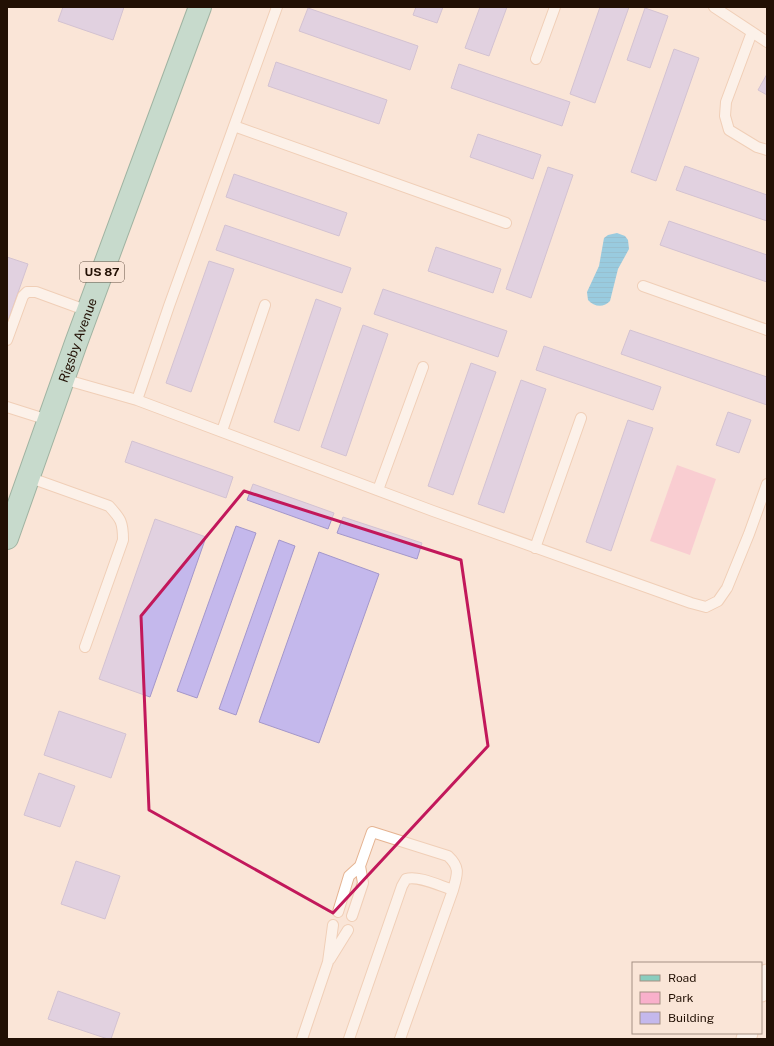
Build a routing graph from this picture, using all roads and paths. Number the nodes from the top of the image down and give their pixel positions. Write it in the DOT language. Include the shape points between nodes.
graph roads {
  1 [pos="200,7"];
  2 [pos="277,7"];
  3 [pos="555,7"];
  4 [pos="714,7"];
  5 [pos="752,32"];
  6 [pos="767,42"];
  7 [pos="536,59"];
  8 [pos="234,126"];
  9 [pos="767,150"];
  10 [pos="506,223"];
  11 [pos="643,286"];
  12 [pos="265,305"];
  13 [pos="88,311"];
  14 [pos="767,330"];
  15 [pos="7,340"];
  16 [pos="423,368"];
  17 [pos="63,379"];
  18 [pos="136,400"];
  19 [pos="7,407"];
  20 [pos="581,418"];
  21 [pos="48,420"];
  22 [pos="222,431"];
  23 [pos="28,476"];
  24 [pos="767,484"];
  25 [pos="378,490"];
  26 [pos="7,538"];
  27 [pos="535,548"];
  28 [pos="85,647"];
  29 [pos="360,866"];
  30 [pos="453,890"];
  31 [pos="338,912"];
  32 [pos="352,916"];
  33 [pos="333,925"];
  34 [pos="348,930"];
  35 [pos="328,962"];
  36 [pos="767,974"];
  37 [pos="762,989"];
  38 [pos="302,1039"];
  39 [pos="349,1039"];
  40 [pos="400,1039"];
  1 -- 13 [label="main road, Rigsby Avenue / US 87"];
  2 -- 8 [label="lane"];
  3 -- 7 [label="lane"];
  4 -- 5 [label="lane"];
  5 -- 6 [label="lane"];
  5 -- 9 [label="lane" via="726,102 725,116 729,130 757,147"];
  8 -- 10 [label="lane"];
  8 -- 18 [label="lane"];
  11 -- 14 [label="lane"];
  12 -- 22 [label="lane"];
  13 -- 15 [label="lane" via="36,292 27,292 23,296"];
  13 -- 17 [label="main road, Rigsby Avenue / US 87"];
  16 -- 25 [label="lane"];
  17 -- 18 [label="lane"];
  17 -- 21 [label="main road, Rigsby Avenue / US 87"];
  18 -- 22 [label="lane"];
  19 -- 21 [label="lane"];
  20 -- 27 [label="lane"];
  21 -- 23 [label="main road, Rigsby Avenue / US 87"];
  22 -- 25 [label="lane"];
  23 -- 26 [label="main road, Rigsby Avenue / US 87"];
  23 -- 28 [label="lane" via="109,506 118,515 123,526 123,540"];
  24 -- 27 [label="lane" via="750,534 727,588 718,601 706,606"];
  25 -- 27 [label="lane"];
  29 -- 30 [label="lane" via="372,832 448,856 457,868"];
  29 -- 31 [label="lane" via="349,876"];
  29 -- 32 [label="lane" via="363,883"];
  30 -- 39 [label="lane" via="418,878 406,879"];
  30 -- 40 [label="lane"];
  33 -- 35 [label="lane"];
  34 -- 35 [label="lane"];
  35 -- 38 [label="lane"];
  36 -- 37 [label="street"];
}
